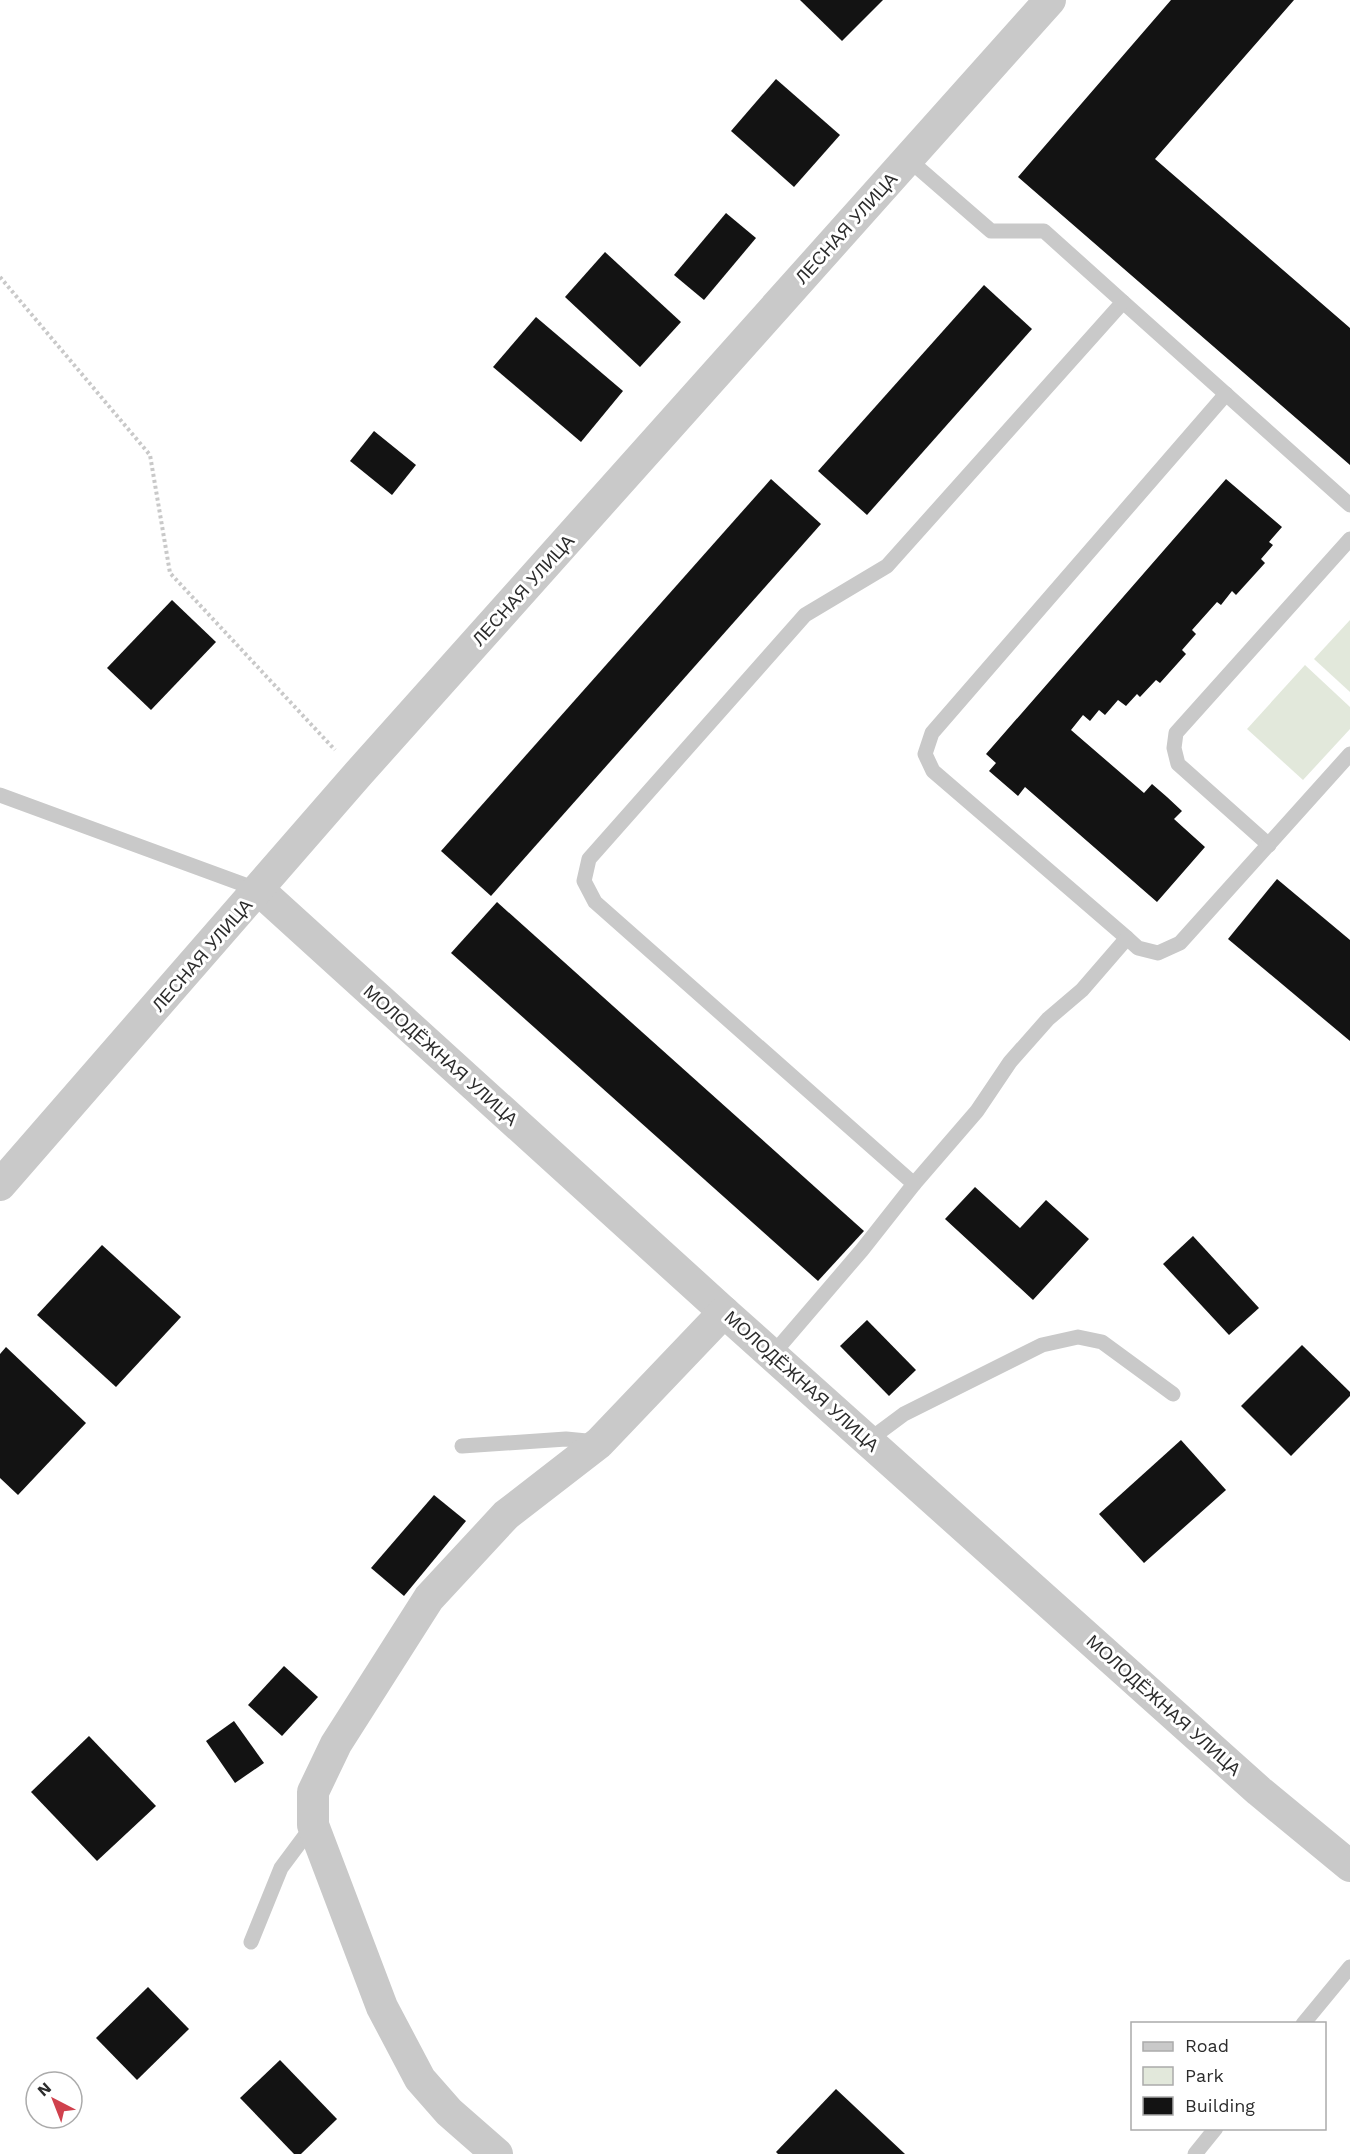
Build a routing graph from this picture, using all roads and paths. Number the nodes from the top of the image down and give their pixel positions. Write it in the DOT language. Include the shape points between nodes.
graph roads {
  1 [pos="1050,0"];
  2 [pos="908,159"];
  3 [pos="0,277"];
  4 [pos="1123,302"];
  5 [pos="1226,394"];
  6 [pos="1350,505"];
  7 [pos="1350,539"];
  8 [pos="1350,754"];
  9 [pos="358,774"];
  10 [pos="0,795"];
  11 [pos="1269,845"];
  12 [pos="259,890"];
  13 [pos="1127,938"];
  14 [pos="914,1184"];
  15 [pos="0,1185"];
  16 [pos="724,1312"];
  17 [pos="772,1355"];
  18 [pos="1173,1394"];
  19 [pos="869,1440"];
  20 [pos="599,1443"];
  21 [pos="462,1446"];
  22 [pos="313,1825"];
  23 [pos="1350,1866"];
  24 [pos="251,1942"];
  25 [pos="1350,1967"];
  26 [pos="1305,2022"];
  27 [pos="1214,2130"];
  28 [pos="497,2154"];
  29 [pos="1195,2154"];
  1 -- 2 [label="street, ЛЕСНАЯ УЛИЦА"];
  2 -- 4 [label="lane" via="991,231 1044,231"];
  2 -- 9 [label="street, ЛЕСНАЯ УЛИЦА"];
  3 -- 9 [label="path" via="150,455 170,573"];
  4 -- 5 [label="lane"];
  4 -- 14 [label="lane" via="887,566 805,615 589,859 584,881 595,902"];
  5 -- 6 [label="lane"];
  5 -- 13 [label="lane" via="932,733 925,754 933,771"];
  7 -- 11 [label="lane" via="1176,733 1174,748 1179,764"];
  8 -- 11 [label="lane"];
  9 -- 12 [label="street, ЛЕСНАЯ УЛИЦА"];
  10 -- 12 [label="lane"];
  11 -- 13 [label="lane" via="1180,943 1158,954 1138,948"];
  12 -- 15 [label="street, ЛЕСНАЯ УЛИЦА"];
  12 -- 16 [label="street, МОЛОДЁЖНАЯ УЛИЦА"];
  13 -- 14 [label="lane" via="1010,1062 977,1111"];
  14 -- 17 [label="lane"];
  16 -- 17 [label="street, МОЛОДЁЖНАЯ УЛИЦА"];
  16 -- 20 [label="street"];
  17 -- 19 [label="street, МОЛОДЁЖНАЯ УЛИЦА"];
  18 -- 19 [label="lane" via="1102,1342 1078,1337 1042,1345 904,1414"];
  19 -- 23 [label="street, МОЛОДЁЖНАЯ УЛИЦА" via="1259,1791"];
  20 -- 21 [label="lane" via="566,1439"];
  20 -- 22 [label="street" via="506,1515 429,1598 336,1744 313,1792"];
  22 -- 24 [label="lane" via="281,1868"];
  22 -- 28 [label="street" via="382,2007 420,2079 449,2112"];
  25 -- 26 [label="lane"];
  27 -- 29 [label="lane"];
}
